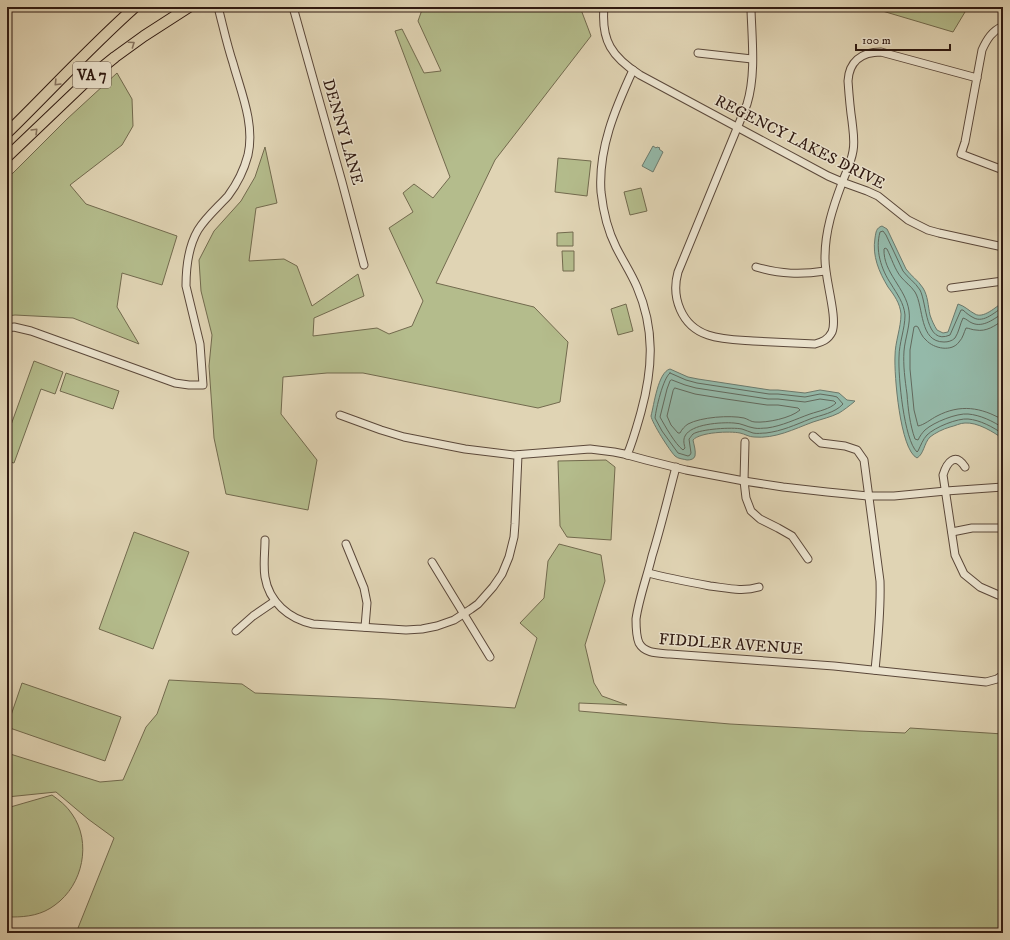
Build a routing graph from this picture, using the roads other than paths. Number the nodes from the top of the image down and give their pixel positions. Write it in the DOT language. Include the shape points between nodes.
graph roads {
  1 [pos="135,7"];
  2 [pos="189,7"];
  3 [pos="218,7"];
  4 [pos="293,7"];
  5 [pos="604,7"];
  6 [pos="751,10"];
  7 [pos="1003,26"];
  8 [pos="698,53"];
  9 [pos="752,59"];
  10 [pos="633,70"];
  11 [pos="977,78"];
  12 [pos="738,127"];
  13 [pos="7,132"];
  14 [pos="7,157"];
  15 [pos="1003,170"];
  16 [pos="842,182"];
  17 [pos="1003,246"];
  18 [pos="364,265"];
  19 [pos="756,267"];
  20 [pos="825,271"];
  21 [pos="1003,281"];
  22 [pos="951,288"];
  23 [pos="7,328"];
  24 [pos="340,415"];
  25 [pos="813,436"];
  26 [pos="745,442"];
  27 [pos="518,455"];
  28 [pos="627,455"];
  29 [pos="676,467"];
  30 [pos="965,467"];
  31 [pos="744,481"];
  32 [pos="1003,487"];
  33 [pos="946,491"];
  34 [pos="868,496"];
  35 [pos="1003,528"];
  36 [pos="952,532"];
  37 [pos="265,540"];
  38 [pos="346,544"];
  39 [pos="808,559"];
  40 [pos="432,562"];
  41 [pos="648,573"];
  42 [pos="760,587"];
  43 [pos="1003,597"];
  44 [pos="275,601"];
  45 [pos="463,614"];
  46 [pos="365,627"];
  47 [pos="236,631"];
  48 [pos="490,658"];
  49 [pos="875,670"];
  50 [pos="1003,675"];
  1 -- 13 [label="highway, VA 7, one-way" via="88,50"];
  14 -- 2 [label="highway, VA 7, one-way" via="94,74 144,36"];
  3 -- 23 [label="street" via="247,114 250,138 242,172 229,194 198,231 188,256 186,286 200,344 203,385 175,382 31,331"];
  4 -- 18 [label="street, DENNY LANE"];
  5 -- 10 [label="street, REGENCY LAKES DRIVE" via="605,34 612,51"];
  6 -- 9 [label="street"];
  7 -- 11 [label="street" via="995,30 986,41"];
  8 -- 9 [label="street"];
  9 -- 12 [label="street" via="751,93"];
  10 -- 12 [label="street, REGENCY LAKES DRIVE"];
  10 -- 28 [label="street" via="606,140 601,191 610,233 642,302 651,348 644,402"];
  11 -- 15 [label="street" via="961,154"];
  11 -- 16 [label="street" via="880,52 869,53 856,60 848,75 853,150"];
  12 -- 16 [label="street, REGENCY LAKES DRIVE"];
  12 -- 20 [label="street" via="676,280 677,302 683,315 691,325 707,335 733,340 815,344 830,336 834,326"];
  16 -- 17 [label="street, REGENCY LAKES DRIVE" via="878,196 908,220 928,230"];
  16 -- 20 [label="street" via="827,232"];
  19 -- 20 [label="street" via="792,274"];
  21 -- 22 [label="street"];
  24 -- 27 [label="street" via="387,432 428,442"];
  25 -- 34 [label="street" via="821,443 857,450 864,460"];
  26 -- 31 [label="street"];
  27 -- 28 [label="street" via="590,450"];
  27 -- 45 [label="street" via="516,524 506,567 478,604"];
  28 -- 29 [label="street"];
  29 -- 31 [label="street"];
  29 -- 41 [label="street, FIDDLER AVENUE"];
  30 -- 33 [label="street" via="960,461 955,460 946,465 943,475"];
  31 -- 34 [label="street"];
  31 -- 39 [label="street" via="751,511 760,520 792,536"];
  32 -- 33 [label="street"];
  33 -- 34 [label="street"];
  33 -- 36 [label="street"];
  34 -- 49 [label="street" via="881,599"];
  35 -- 36 [label="street" via="972,528"];
  36 -- 43 [label="street" via="955,555 964,574 980,587"];
  37 -- 44 [label="street" via="265,577"];
  38 -- 46 [label="street" via="366,596"];
  40 -- 45 [label="street"];
  41 -- 42 [label="street" via="735,590"];
  41 -- 49 [label="street, FIDDLER AVENUE" via="636,629 639,642 650,652"];
  44 -- 46 [label="street" via="286,612 304,622"];
  44 -- 47 [label="street"];
  45 -- 46 [label="street" via="444,624 422,629"];
  45 -- 48 [label="street"];
  49 -- 50 [label="street, FIDDLER AVENUE" via="986,682"];
}
